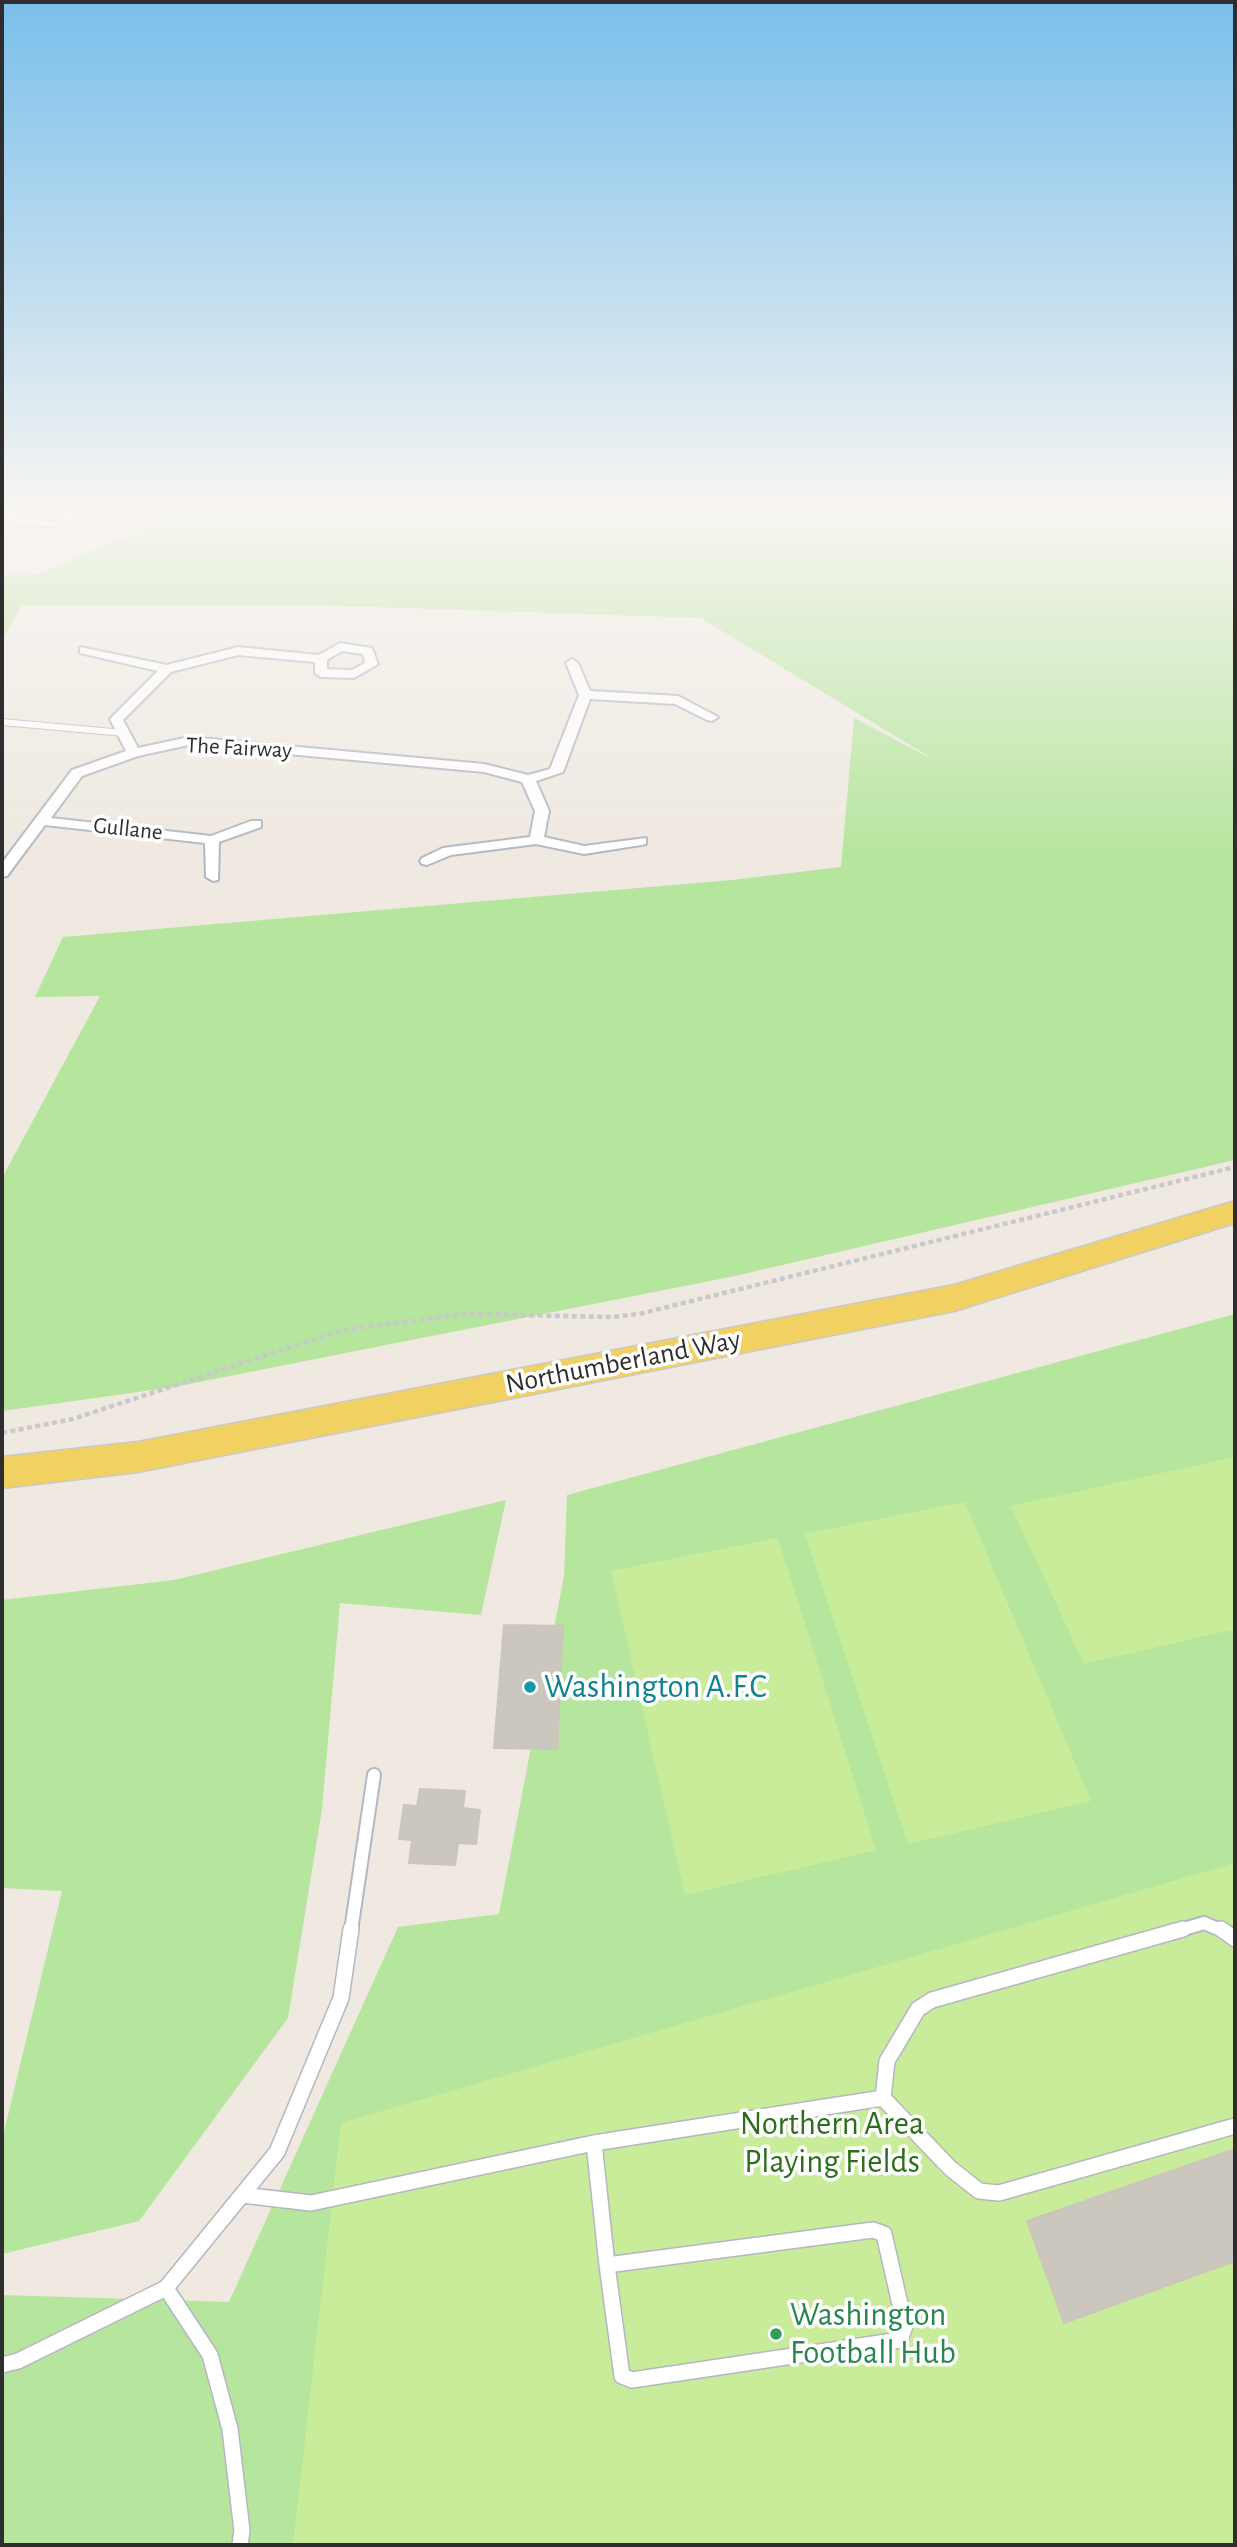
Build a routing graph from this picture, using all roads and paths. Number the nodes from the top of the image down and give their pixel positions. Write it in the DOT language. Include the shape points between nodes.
graph roads {
  1 [pos="83,650"];
  2 [pos="321,659"];
  3 [pos="572,663"];
  4 [pos="167,669"];
  5 [pos="584,695"];
  6 [pos="712,717"];
  7 [pos="2,722"];
  8 [pos="124,733"];
  9 [pos="134,753"];
  10 [pos="528,779"];
  11 [pos="44,821"];
  12 [pos="256,824"];
  13 [pos="212,840"];
  14 [pos="536,840"];
  15 [pos="641,841"];
  16 [pos="427,861"];
  17 [pos="2,873"];
  18 [pos="213,877"];
  19 [pos="1235,1167"];
  20 [pos="1235,1212"];
  21 [pos="2,1433"];
  22 [pos="2,1472"];
  23 [pos="374,1775"];
  24 [pos="1235,1940"];
  25 [pos="883,2098"];
  26 [pos="1235,2126"];
  27 [pos="594,2143"];
  28 [pos="242,2195"];
  29 [pos="607,2265"];
  30 [pos="166,2288"];
  31 [pos="2,2365"];
  32 [pos="240,2545"];
  1 -- 4 [label="street"];
  2 -- 4 [label="street" via="238,652"];
  3 -- 5 [label="street"];
  4 -- 8 [label="street" via="116,719"];
  5 -- 6 [label="street" via="683,696"];
  5 -- 10 [label="street" via="556,772"];
  7 -- 8 [label="lane"];
  8 -- 9 [label="street"];
  9 -- 10 [label="street, The Fairway" via="189,741 484,768"];
  9 -- 11 [label="street, The Fairway" via="77,773"];
  10 -- 14 [label="street" via="542,811"];
  11 -- 13 [label="street, Gullane"];
  11 -- 17 [label="street, The Fairway"];
  12 -- 13 [label="street, Gullane"];
  13 -- 18 [label="street"];
  14 -- 15 [label="street" via="584,850"];
  14 -- 16 [label="street" via="449,850"];
  19 -- 21 [label="path" via="639,1314 464,1314 343,1330 73,1419"];
  20 -- 22 [label="main road, Northumberland Way" via="954,1298 138,1457"];
  23 -- 28 [label="lane" via="341,1998 277,2152"];
  24 -- 25 [label="lane" via="1204,1923 932,2000 918,2009 887,2061"];
  25 -- 26 [label="lane" via="950,2168 979,2191 999,2193"];
  25 -- 27 [label="lane"];
  27 -- 28 [label="lane" via="311,2203"];
  27 -- 29 [label="lane"];
  28 -- 30 [label="lane"];
  29 -- 29 [label="lane" via="873,2230 884,2234 905,2326 900,2340 632,2380 622,2376"];
  30 -- 31 [label="lane"];
  30 -- 32 [label="lane" via="210,2355 230,2429"];
}
